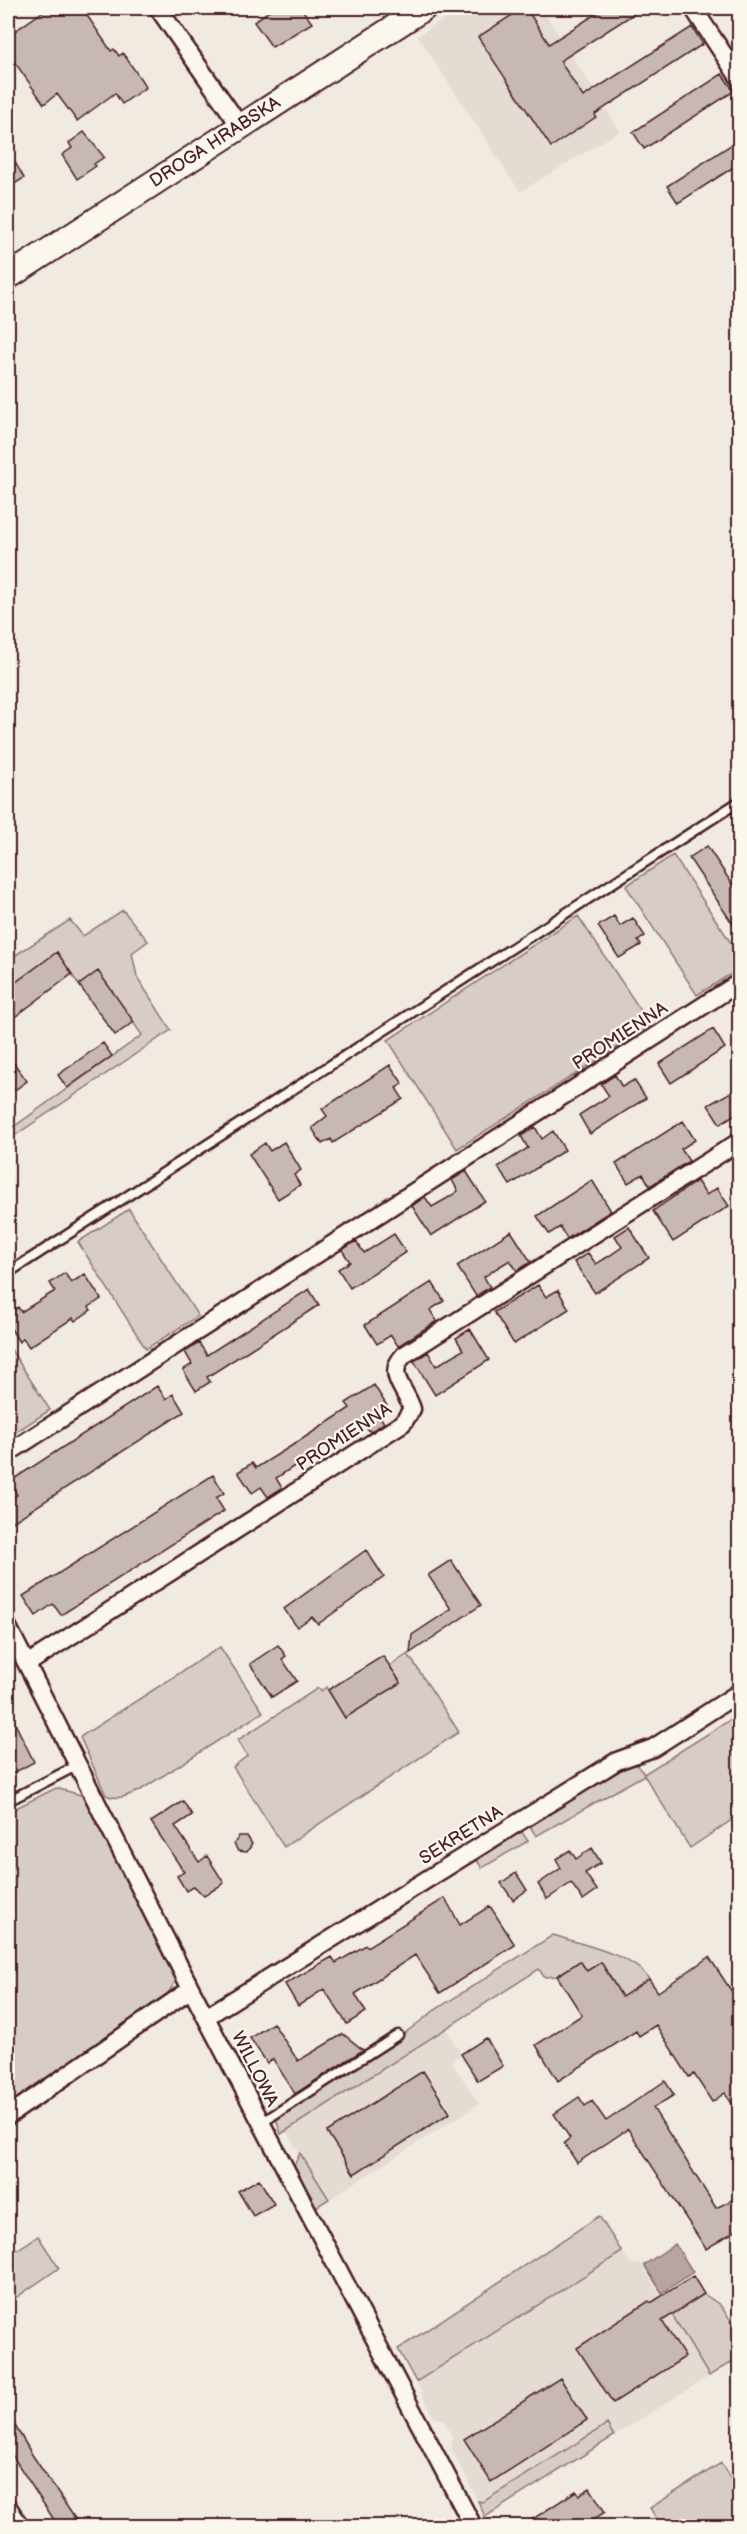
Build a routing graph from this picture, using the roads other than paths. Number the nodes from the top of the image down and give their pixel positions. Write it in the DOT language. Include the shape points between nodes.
graph roads {
  1 [pos="158,8"];
  2 [pos="424,8"];
  3 [pos="693,8"];
  4 [pos="740,79"];
  5 [pos="240,126"];
  6 [pos="8,277"];
  7 [pos="740,801"];
  8 [pos="740,982"];
  9 [pos="740,1141"];
  10 [pos="8,1273"];
  11 [pos="8,1453"];
  12 [pos="8,1628"];
  13 [pos="27,1665"];
  14 [pos="740,1692"];
  15 [pos="78,1765"];
  16 [pos="8,1801"];
  17 [pos="191,1989"];
  18 [pos="206,2017"];
  19 [pos="398,2035"];
  20 [pos="8,2116"];
  21 [pos="261,2123"];
  22 [pos="8,2507"];
  23 [pos="20,2526"];
  24 [pos="473,2526"];
  1 -- 5 [label="street"];
  2 -- 5 [label="street, DROGA HRABSKA"];
  3 -- 4 [label="street"];
  5 -- 6 [label="street, DROGA HRABSKA"];
  7 -- 10 [label="lane"];
  8 -- 11 [label="street, PROMIENNA"];
  9 -- 13 [label="street, PROMIENNA" via="404,1355 395,1375 412,1408 403,1423"];
  12 -- 13 [label="street, WILLOWA"];
  13 -- 15 [label="street, WILLOWA"];
  14 -- 18 [label="street, SEKRETNA" via="653,1748 617,1761"];
  15 -- 16 [label="lane"];
  15 -- 17 [label="street, WILLOWA"];
  17 -- 18 [label="street, WILLOWA"];
  17 -- 20 [label="street"];
  18 -- 21 [label="street, WILLOWA"];
  19 -- 21 [label="lane"];
  21 -- 24 [label="street, WILLOWA"];
  22 -- 23 [label="street"];
}
